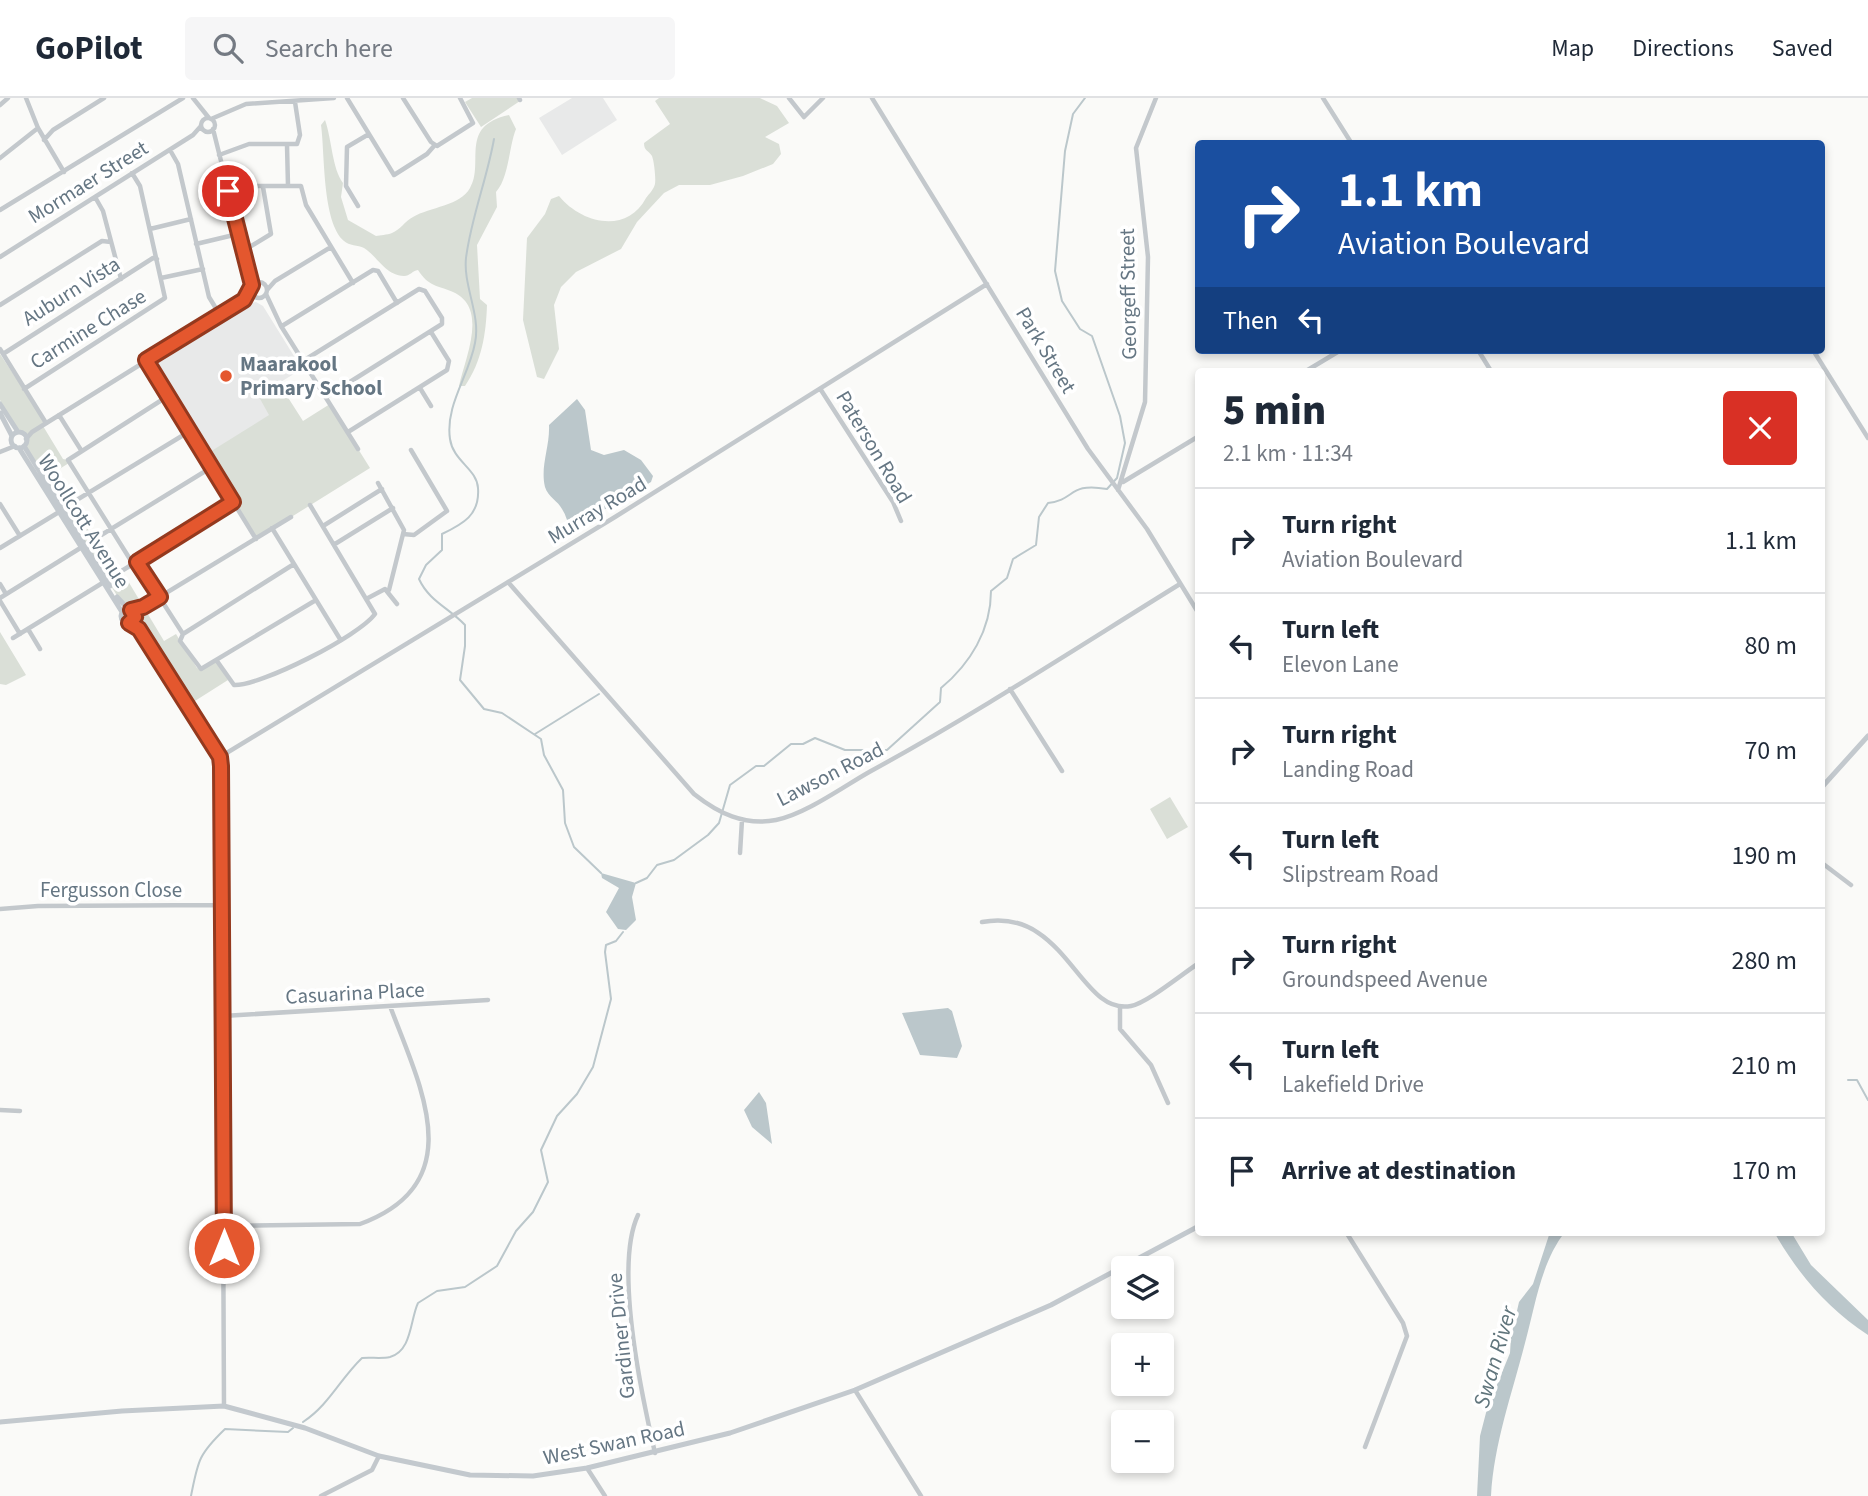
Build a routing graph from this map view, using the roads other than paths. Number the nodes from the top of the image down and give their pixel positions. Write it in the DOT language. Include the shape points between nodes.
graph roads {
  1 [pos="8,98"];
  2 [pos="27,98"];
  3 [pos="104,98"];
  4 [pos="183,98"];
  5 [pos="193,98"];
  6 [pos="334,98"];
  7 [pos="347,98"];
  8 [pos="403,98"];
  9 [pos="460,98"];
  10 [pos="789,98"];
  11 [pos="823,98"];
  12 [pos="872,98"];
  13 [pos="1156,98"];
  14 [pos="1323,98"];
  15 [pos="295,102"];
  16 [pos="0,105"];
  17 [pos="199,107"];
  18 [pos="223,116"];
  19 [pos="210,119"];
  20 [pos="204,127"];
  21 [pos="214,127"];
  22 [pos="38,128"];
  23 [pos="369,134"];
  24 [pos="44,139"];
  25 [pos="213,139"];
  26 [pos="1349,140"];
  27 [pos="287,145"];
  28 [pos="434,146"];
  29 [pos="170,150"];
  30 [pos="219,155"];
  31 [pos="0,158"];
  32 [pos="64,172"];
  33 [pos="132,173"];
  34 [pos="288,186"];
  35 [pos="263,187"];
  36 [pos="228,191"];
  37 [pos="95,197"];
  38 [pos="358,206"];
  39 [pos="0,211"];
  40 [pos="191,219"];
  41 [pos="150,229"];
  42 [pos="238,234"];
  43 [pos="111,242"];
  44 [pos="197,244"];
  45 [pos="331,247"];
  46 [pos="243,251"];
  47 [pos="0,257"];
  48 [pos="157,259"];
  49 [pos="202,270"];
  50 [pos="248,272"];
  51 [pos="161,278"];
  52 [pos="121,279"];
  53 [pos="275,281"];
  54 [pos="262,282"];
  55 [pos="353,283"];
  56 [pos="988,284"];
  57 [pos="252,287"];
  58 [pos="267,292"];
  59 [pos="258,297"];
  60 [pos="244,300"];
  61 [pos="397,303"];
  62 [pos="0,305"];
  63 [pos="269,305"];
  64 [pos="220,315"];
  65 [pos="281,327"];
  66 [pos="431,332"];
  67 [pos="1,351"];
  68 [pos="1334,354"];
  69 [pos="146,360"];
  70 [pos="303,361"];
  71 [pos="1311,368"];
  72 [pos="1825,369"];
  73 [pos="24,388"];
  74 [pos="420,388"];
  75 [pos="821,390"];
  76 [pos="168,396"];
  77 [pos="326,397"];
  78 [pos="0,404"];
  79 [pos="431,406"];
  80 [pos="0,413"];
  81 [pos="59,415"];
  82 [pos="46,423"];
  83 [pos="190,431"];
  84 [pos="348,432"];
  85 [pos="1195,438"];
  86 [pos="1868,439"];
  87 [pos="18,441"];
  88 [pos="358,449"];
  89 [pos="81,450"];
  90 [pos="411,450"];
  91 [pos="0,452"];
  92 [pos="212,467"];
  93 [pos="1123,482"];
  94 [pos="378,483"];
  95 [pos="382,489"];
  96 [pos="1118,490"];
  97 [pos="88,493"];
  98 [pos="233,502"];
  99 [pos="0,504"];
  100 [pos="310,505"];
  101 [pos="393,508"];
  102 [pos="61,510"];
  103 [pos="291,517"];
  104 [pos="901,521"];
  105 [pos="323,526"];
  106 [pos="272,528"];
  107 [pos="111,529"];
  108 [pos="403,534"];
  109 [pos="20,536"];
  110 [pos="256,539"];
  111 [pos="335,544"];
  112 [pos="84,546"];
  113 [pos="0,548"];
  114 [pos="135,563"];
  115 [pos="294,564"];
  116 [pos="105,581"];
  117 [pos="508,582"];
  118 [pos="0,584"];
  119 [pos="1180,584"];
  120 [pos="389,590"];
  121 [pos="6,594"];
  122 [pos="160,597"];
  123 [pos="368,598"];
  124 [pos="0,599"];
  125 [pos="316,600"];
  126 [pos="397,604"];
  127 [pos="143,607"];
  128 [pos="1195,608"];
  129 [pos="127,610"];
  130 [pos="133,620"];
  131 [pos="28,629"];
  132 [pos="20,634"];
  133 [pos="183,634"];
  134 [pos="13,638"];
  135 [pos="340,639"];
  136 [pos="40,649"];
  137 [pos="217,661"];
  138 [pos="1010,689"];
  139 [pos="1868,737"];
  140 [pos="220,757"];
  141 [pos="1062,771"];
  142 [pos="1825,784"];
  143 [pos="742,820"];
  144 [pos="740,853"];
  145 [pos="1825,865"];
  146 [pos="1850,885"];
  147 [pos="222,905"];
  148 [pos="0,909"];
  149 [pos="982,922"];
  150 [pos="1195,966"];
  151 [pos="488,1000"];
  152 [pos="390,1006"];
  153 [pos="1120,1007"];
  154 [pos="223,1016"];
  155 [pos="1168,1103"];
  156 [pos="0,1110"];
  157 [pos="20,1111"];
  158 [pos="638,1215"];
  159 [pos="224,1226"];
  160 [pos="1195,1228"];
  161 [pos="1349,1236"];
  162 [pos="855,1390"];
  163 [pos="224,1406"];
  164 [pos="0,1422"];
  165 [pos="1365,1447"];
  166 [pos="656,1454"];
  167 [pos="379,1456"];
  168 [pos="587,1468"];
  169 [pos="321,1496"];
  170 [pos="605,1496"];
  171 [pos="921,1496"];
  1 -- 16 [label="street"];
  2 -- 22 [label="street"];
  3 -- 24 [label="street"];
  4 -- 32 [label="street"];
  5 -- 17 [label="street"];
  6 -- 15 [label="street"];
  7 -- 23 [label="street"];
  8 -- 28 [label="street"];
  9 -- 28 [label="street" via="473,123 441,146"];
  10 -- 11 [label="street" via="804,117"];
  12 -- 56 [label="street, Park Street"];
  13 -- 93 [label="street, Georgeff Street" via="1136,148 1148,257 1145,401"];
  14 -- 26 [label="street"];
  15 -- 18 [label="street" via="246,104"];
  15 -- 27 [label="street" via="300,140"];
  17 -- 19 [label="street"];
  17 -- 20 [label="street"];
  18 -- 19 [label="street"];
  18 -- 21 [label="street"];
  19 -- 20 [label="street"];
  19 -- 21 [label="street"];
  20 -- 21 [label="street"];
  20 -- 25 [label="street"];
  20 -- 29 [label="street, Mormaer Street"];
  21 -- 25 [label="street"];
  22 -- 24 [label="street"];
  22 -- 31 [label="street"];
  23 -- 28 [label="street" via="394,175"];
  23 -- 38 [label="street" via="347,147 346,186"];
  24 -- 32 [label="street"];
  25 -- 30 [label="street"];
  27 -- 30 [label="street" via="249,144"];
  27 -- 34 [label="street"];
  29 -- 33 [label="street, Mormaer Street"];
  29 -- 40 [label="street" via="178,164"];
  30 -- 36 [label="street"];
  32 -- 39 [label="street"];
  33 -- 37 [label="street, Mormaer Street"];
  33 -- 41 [label="street, Carmine Chase" via="140,186"];
  34 -- 35 [label="street"];
  34 -- 45 [label="street" via="301,186 306,205"];
  35 -- 36 [label="street"];
  35 -- 46 [label="street" via="271,233"];
  36 -- 42 [label="street"];
  37 -- 43 [label="street"];
  37 -- 47 [label="street, Mormaer Street"];
  40 -- 41 [label="street"];
  40 -- 44 [label="street"];
  41 -- 48 [label="street, Carmine Chase"];
  42 -- 44 [label="street"];
  42 -- 46 [label="street"];
  43 -- 52 [label="street"];
  43 -- 62 [label="street" via="102,240"];
  44 -- 49 [label="street"];
  45 -- 53 [label="street"];
  45 -- 55 [label="street"];
  46 -- 50 [label="street"];
  48 -- 51 [label="street, Carmine Chase"];
  48 -- 52 [label="street, Auburn Vista"];
  49 -- 51 [label="street"];
  49 -- 64 [label="street" via="209,297"];
  50 -- 54 [label="street"];
  50 -- 57 [label="street"];
  51 -- 73 [label="street, Carmine Chase" via="163,301"];
  52 -- 67 [label="street, Auburn Vista"];
  53 -- 54 [label="street"];
  53 -- 58 [label="street"];
  54 -- 57 [label="street"];
  54 -- 58 [label="street"];
  55 -- 61 [label="street" via="376,270"];
  55 -- 65 [label="street"];
  56 -- 75 [label="street, Murray Road"];
  56 -- 96 [label="street, Park Street"];
  57 -- 59 [label="street"];
  57 -- 60 [label="street"];
  58 -- 59 [label="street"];
  58 -- 63 [label="street"];
  59 -- 60 [label="street"];
  59 -- 63 [label="street"];
  60 -- 64 [label="street"];
  61 -- 66 [label="street" via="423,289 442,321"];
  61 -- 70 [label="street"];
  63 -- 65 [label="street"];
  64 -- 69 [label="street"];
  65 -- 70 [label="street"];
  66 -- 74 [label="street" via="450,364"];
  66 -- 77 [label="street"];
  67 -- 73 [label="street"];
  68 -- 71 [label="street"];
  69 -- 76 [label="street"];
  69 -- 81 [label="street"];
  70 -- 77 [label="street"];
  72 -- 86 [label="street"];
  73 -- 82 [label="street"];
  74 -- 79 [label="street"];
  74 -- 84 [label="street"];
  75 -- 104 [label="street, Paterson Road"];
  75 -- 117 [label="street, Murray Road"];
  76 -- 83 [label="street"];
  76 -- 89 [label="street"];
  77 -- 84 [label="street"];
  78 -- 87 [label="main road, Woollcott Avenue"];
  80 -- 87 [label="main road, Woollcott Avenue"];
  81 -- 82 [label="street"];
  81 -- 89 [label="street"];
  82 -- 87 [label="street"];
  83 -- 92 [label="street"];
  83 -- 97 [label="street"];
  84 -- 88 [label="street"];
  85 -- 93 [label="street"];
  87 -- 91 [label="street"];
  87 -- 102 [label="main road, Woollcott Avenue"];
  89 -- 97 [label="street" via="68,460"];
  90 -- 108 [label="street" via="447,511 414,535"];
  92 -- 98 [label="street"];
  92 -- 107 [label="street"];
  93 -- 96 [label="street, Georgeff Street"];
  94 -- 95 [label="street"];
  95 -- 101 [label="street"];
  95 -- 105 [label="street"];
  96 -- 119 [label="street, Park Street"];
  97 -- 102 [label="street"];
  97 -- 107 [label="street"];
  98 -- 110 [label="street"];
  98 -- 114 [label="street"];
  99 -- 109 [label="street"];
  100 -- 105 [label="street"];
  101 -- 108 [label="street"];
  101 -- 111 [label="street"];
  102 -- 109 [label="street"];
  102 -- 112 [label="main road, Woollcott Avenue"];
  103 -- 106 [label="street"];
  105 -- 111 [label="street"];
  106 -- 110 [label="street"];
  106 -- 115 [label="street"];
  107 -- 112 [label="street"];
  107 -- 114 [label="street"];
  108 -- 120 [label="street"];
  109 -- 113 [label="street"];
  110 -- 122 [label="street"];
  111 -- 123 [label="street"];
  112 -- 116 [label="main road, Woollcott Avenue"];
  112 -- 121 [label="street"];
  114 -- 116 [label="street"];
  114 -- 122 [label="street"];
  115 -- 125 [label="street"];
  115 -- 133 [label="street"];
  116 -- 129 [label="main road, Woollcott Avenue"];
  116 -- 131 [label="street"];
  117 -- 140 [label="street, Murray Road"];
  117 -- 143 [label="street, Lawson Road" via="694,794 716,811"];
  118 -- 121 [label="street"];
  119 -- 128 [label="street, Park Street"];
  119 -- 138 [label="street, Lawson Road"];
  120 -- 123 [label="street"];
  120 -- 126 [label="street"];
  121 -- 124 [label="street"];
  122 -- 127 [label="street"];
  122 -- 133 [label="street"];
  123 -- 135 [label="street" via="374,609 372,618"];
  124 -- 132 [label="street"];
  125 -- 135 [label="street"];
  125 -- 137 [label="street"];
  127 -- 129 [label="street"];
  127 -- 130 [label="street"];
  129 -- 130 [label="main road, Woollcott Avenue"];
  129 -- 130 [label="main road, Woollcott Avenue" via="122,621"];
  130 -- 140 [label="street, Woollcott Avenue"];
  131 -- 132 [label="street"];
  131 -- 136 [label="street"];
  132 -- 134 [label="street"];
  133 -- 137 [label="street" via="180,641 197,668"];
  135 -- 137 [label="street" via="305,661 239,686 230,682"];
  138 -- 141 [label="street"];
  138 -- 143 [label="street, Lawson Road" via="911,750 789,816"];
  139 -- 142 [label="main road"];
  140 -- 147 [label="street"];
  143 -- 144 [label="street"];
  145 -- 146 [label="street"];
  147 -- 148 [label="street, Fergusson Close"];
  147 -- 154 [label="street"];
  149 -- 153 [label="street" via="997,919 1046,937 1093,993"];
  150 -- 153 [label="street" via="1150,998"];
  151 -- 152 [label="street, Casuarina Place"];
  152 -- 154 [label="street, Casuarina Place"];
  152 -- 159 [label="street" via="428,1105 429,1152 416,1186 390,1210 360,1224"];
  153 -- 155 [label="street" via="1121,1029 1151,1065"];
  154 -- 159 [label="street"];
  156 -- 157 [label="street"];
  158 -- 166 [label="street, Gardiner Drive" via="629,1253 634,1340 637,1378"];
  159 -- 163 [label="street"];
  160 -- 162 [label="main road, West Swan Road" via="1051,1305"];
  161 -- 165 [label="street" via="1404,1323 1407,1336"];
  162 -- 166 [label="main road, West Swan Road"];
  162 -- 171 [label="street"];
  163 -- 164 [label="main road, West Swan Road"];
  163 -- 167 [label="main road, West Swan Road" via="288,1422"];
  166 -- 168 [label="main road, West Swan Road"];
  167 -- 168 [label="main road, West Swan Road" via="470,1475 533,1476"];
  167 -- 169 [label="street" via="372,1470"];
  168 -- 170 [label="street"];
}
